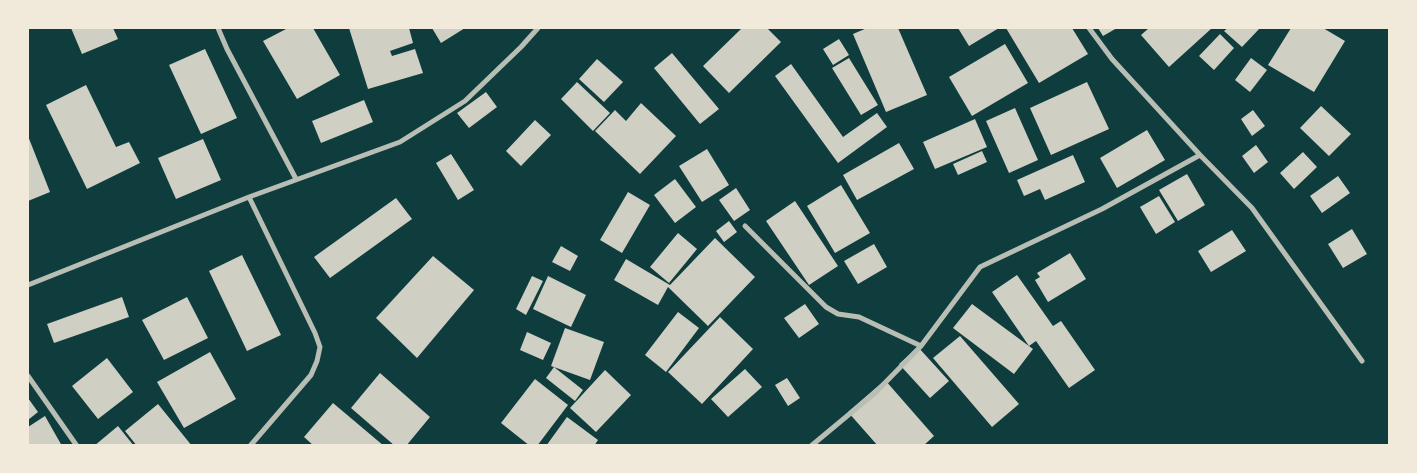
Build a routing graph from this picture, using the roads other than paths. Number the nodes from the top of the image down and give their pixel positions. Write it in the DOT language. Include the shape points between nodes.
graph roads {
  1 [pos="218,28"];
  2 [pos="538,28"];
  3 [pos="1089,28"];
  4 [pos="1200,154"];
  5 [pos="296,179"];
  6 [pos="249,196"];
  7 [pos="745,226"];
  8 [pos="28,284"];
  9 [pos="921,346"];
  10 [pos="1362,361"];
  11 [pos="28,376"];
  12 [pos="77,446"];
  13 [pos="250,446"];
  14 [pos="811,446"];
  1 -- 5 [label="street"];
  2 -- 5 [label="street" via="465,101 400,142"];
  3 -- 4 [label="street" via="1112,59"];
  4 -- 9 [label="street" via="1102,209 980,266"];
  4 -- 10 [label="street" via="1252,208"];
  5 -- 6 [label="street"];
  6 -- 8 [label="street"];
  6 -- 13 [label="street" via="320,347 311,375"];
  7 -- 9 [label="street" via="832,310 859,318"];
  9 -- 14 [label="street" via="876,392"];
  11 -- 12 [label="street"];
}
